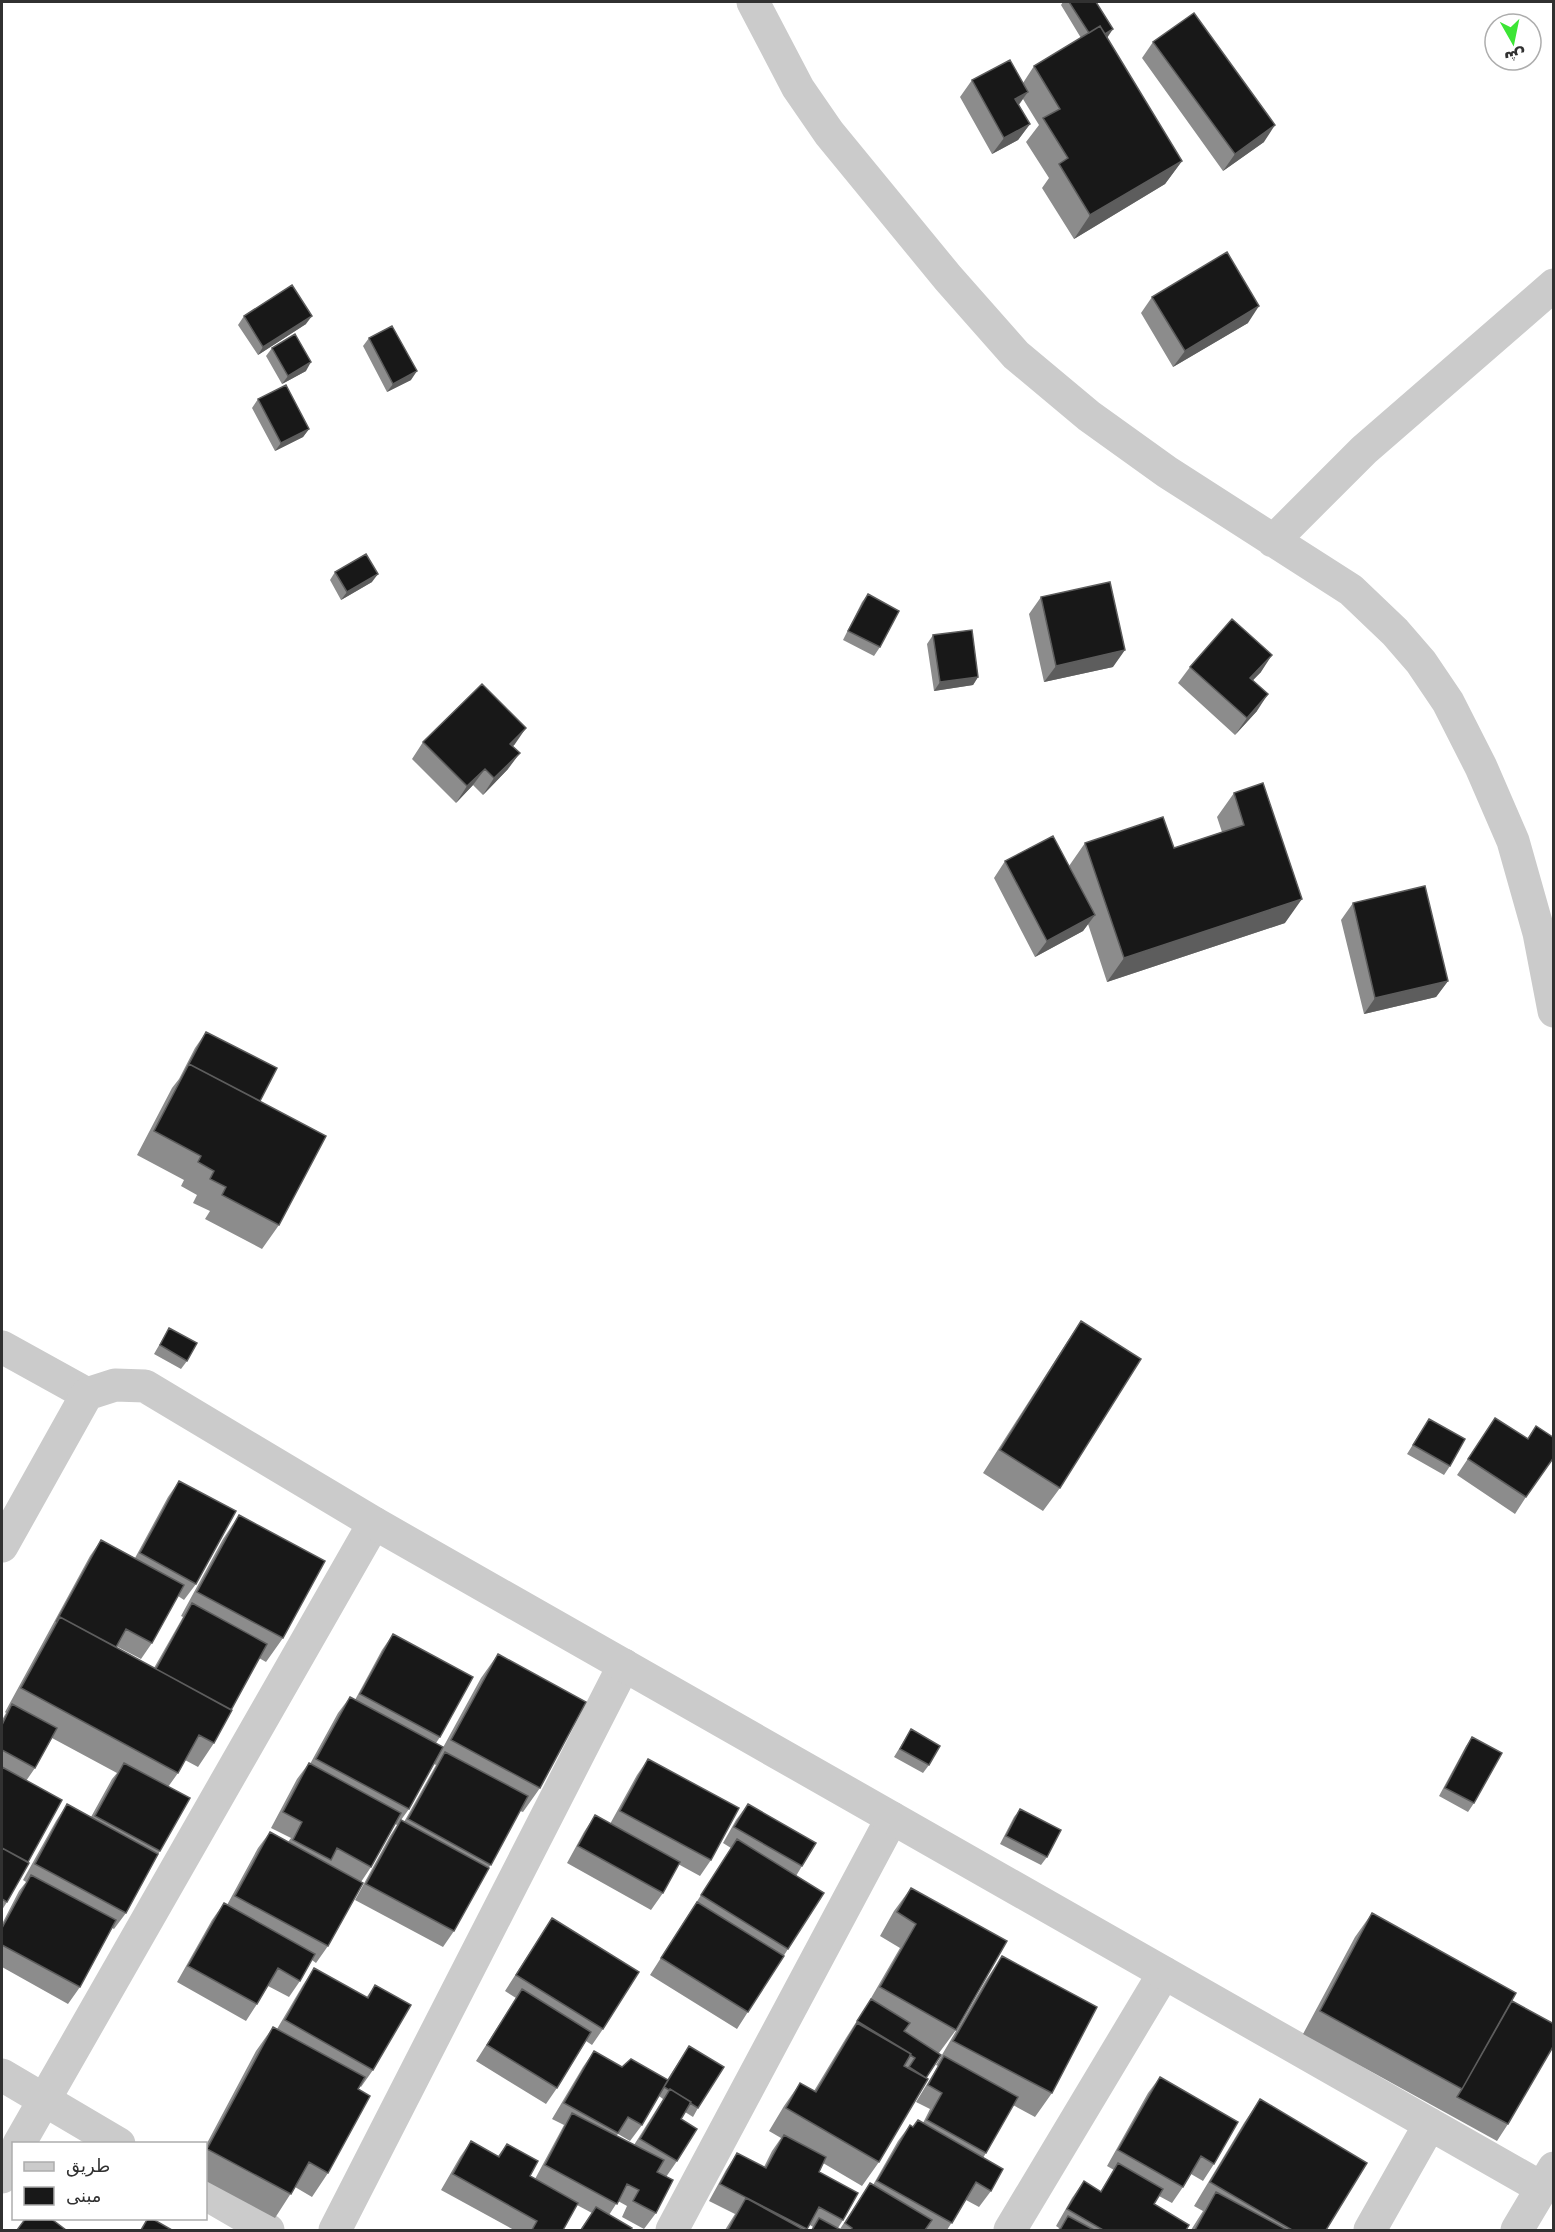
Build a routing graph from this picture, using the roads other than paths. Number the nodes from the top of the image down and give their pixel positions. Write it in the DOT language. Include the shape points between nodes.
graph roads {
  1 [pos="753,2"];
  2 [pos="1554,285"];
  3 [pos="1273,541"];
  4 [pos="1554,1011"];
  5 [pos="2,1347"];
  6 [pos="87,1394"];
  7 [pos="374,1523"];
  8 [pos="2,1546"];
  9 [pos="624,1665"];
  10 [pos="892,1818"];
  11 [pos="1164,1973"];
  12 [pos="2,2075"];
  13 [pos="43,2099"];
  14 [pos="1430,2124"];
  15 [pos="20,2142"];
  16 [pos="116,2142"];
  17 [pos="12,2158"];
  18 [pos="2,2176"];
  19 [pos="1548,2178"];
  20 [pos="207,2195"];
  21 [pos="268,2230"];
  22 [pos="335,2230"];
  23 [pos="672,2230"];
  24 [pos="1010,2230"];
  25 [pos="1370,2230"];
  26 [pos="1517,2230"];
  1 -- 3 [label="street" via="798,88 829,134 1016,355 1089,416"];
  2 -- 3 [label="street" via="1364,450"];
  3 -- 4 [label="street" via="1351,590 1421,662 1448,702 1513,841 1539,933"];
  5 -- 6 [label="street"];
  6 -- 7 [label="street" via="115,1385 146,1386"];
  6 -- 8 [label="street"];
  7 -- 9 [label="street"];
  7 -- 13 [label="street"];
  9 -- 10 [label="street"];
  9 -- 22 [label="street"];
  10 -- 11 [label="street"];
  10 -- 23 [label="street"];
  11 -- 14 [label="street"];
  11 -- 24 [label="street"];
  12 -- 13 [label="street"];
  13 -- 15 [label="street"];
  13 -- 16 [label="street"];
  14 -- 19 [label="street"];
  14 -- 25 [label="street"];
  17 -- 18 [label="street"];
  19 -- 26 [label="street"];
  20 -- 21 [label="street"];
}
